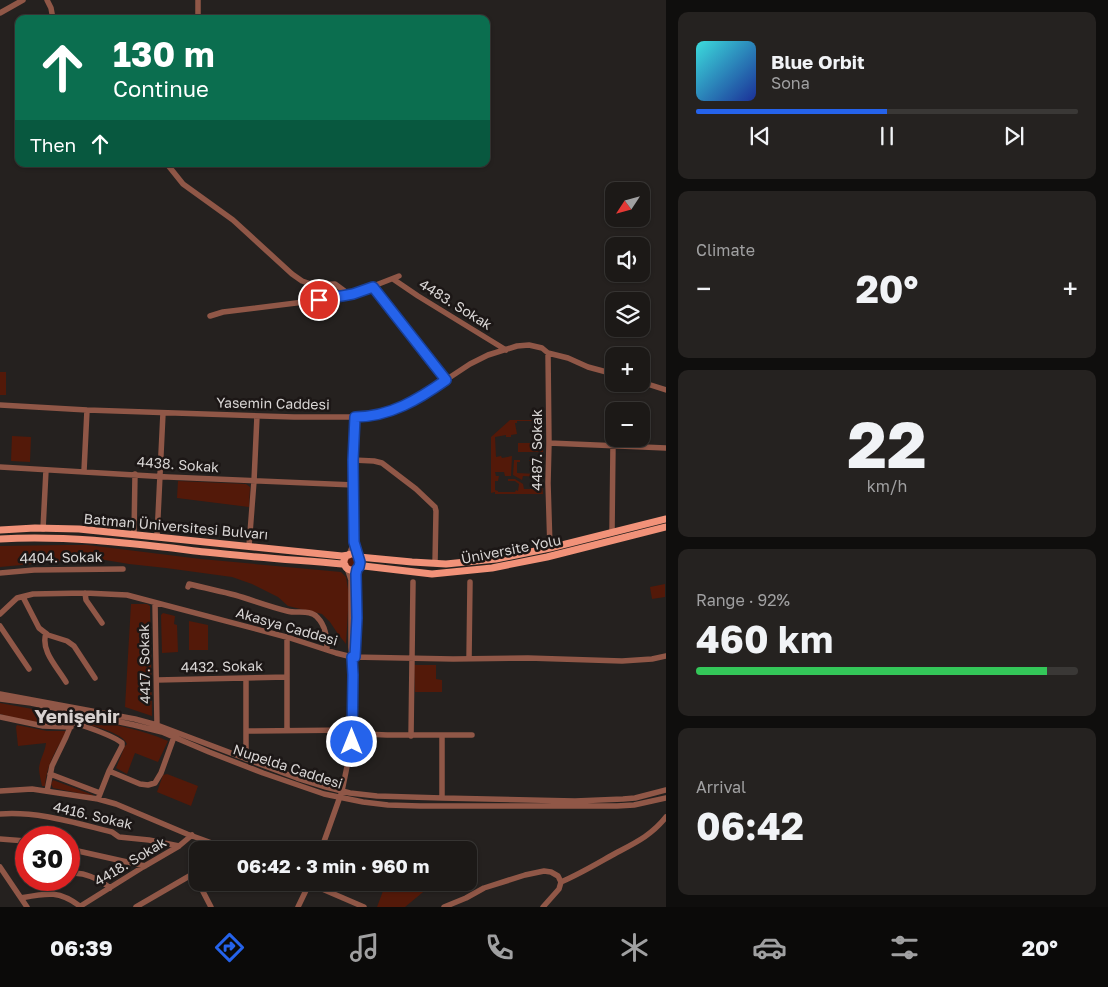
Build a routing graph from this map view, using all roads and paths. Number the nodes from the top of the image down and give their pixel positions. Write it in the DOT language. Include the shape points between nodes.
graph roads {
  1 [pos="23,0"];
  2 [pos="47,0"];
  3 [pos="198,0"];
  4 [pos="0,13"];
  5 [pos="53,15"];
  6 [pos="198,15"];
  7 [pos="169,167"];
  8 [pos="373,287"];
  9 [pos="350,295"];
  10 [pos="210,316"];
  11 [pos="506,350"];
  12 [pos="548,353"];
  13 [pos="605,371"];
  14 [pos="446,380"];
  15 [pos="650,385"];
  16 [pos="666,390"];
  17 [pos="0,405"];
  18 [pos="87,410"];
  19 [pos="163,413"];
  20 [pos="257,416"];
  21 [pos="355,417"];
  22 [pos="549,443"];
  23 [pos="605,445"];
  24 [pos="613,447"];
  25 [pos="648,447"];
  26 [pos="666,448"];
  27 [pos="353,460"];
  28 [pos="0,467"];
  29 [pos="46,470"];
  30 [pos="84,472"];
  31 [pos="135,474"];
  32 [pos="160,476"];
  33 [pos="254,481"];
  34 [pos="354,485"];
  35 [pos="666,519"];
  36 [pos="666,527"];
  37 [pos="43,528"];
  38 [pos="0,530"];
  39 [pos="612,532"];
  40 [pos="134,535"];
  41 [pos="156,537"];
  42 [pos="0,539"];
  43 [pos="354,542"];
  44 [pos="249,546"];
  45 [pos="550,548"];
  46 [pos="350,555"];
  47 [pos="359,557"];
  48 [pos="435,563"];
  49 [pos="346,566"];
  50 [pos="358,568"];
  51 [pos="123,569"];
  52 [pos="0,573"];
  53 [pos="413,582"];
  54 [pos="470,582"];
  55 [pos="188,587"];
  56 [pos="85,593"];
  57 [pos="23,597"];
  58 [pos="156,602"];
  59 [pos="0,614"];
  60 [pos="102,623"];
  61 [pos="0,626"];
  62 [pos="46,634"];
  63 [pos="287,637"];
  64 [pos="327,650"];
  65 [pos="666,656"];
  66 [pos="354,657"];
  67 [pos="412,658"];
  68 [pos="469,659"];
  69 [pos="29,669"];
  70 [pos="287,677"];
  71 [pos="95,678"];
  72 [pos="246,678"];
  73 [pos="157,680"];
  74 [pos="66,682"];
  75 [pos="0,694"];
  76 [pos="0,699"];
  77 [pos="73,710"];
  78 [pos="0,717"];
  79 [pos="71,725"];
  80 [pos="157,725"];
  81 [pos="287,730"];
  82 [pos="352,730"];
  83 [pos="246,731"];
  84 [pos="411,736"];
  85 [pos="442,736"];
  86 [pos="472,736"];
  87 [pos="174,738"];
  88 [pos="246,759"];
  89 [pos="109,771"];
  90 [pos="50,774"];
  91 [pos="666,790"];
  92 [pos="0,791"];
  93 [pos="48,791"];
  94 [pos="342,791"];
  95 [pos="99,796"];
  96 [pos="340,797"];
  97 [pos="442,798"];
  98 [pos="666,798"];
  99 [pos="0,814"];
  100 [pos="666,817"];
  101 [pos="192,835"];
  102 [pos="0,840"];
  103 [pos="15,840"];
  104 [pos="207,841"];
  105 [pos="324,841"];
  106 [pos="179,846"];
  107 [pos="80,851"];
  108 [pos="145,866"];
  109 [pos="0,867"];
  110 [pos="80,874"];
  111 [pos="189,876"];
  112 [pos="561,882"];
  113 [pos="110,888"];
  114 [pos="203,891"];
  115 [pos="305,891"];
  116 [pos="327,891"];
  117 [pos="21,898"];
  118 [pos="27,907"];
  119 [pos="80,907"];
  120 [pos="136,907"];
  121 [pos="211,907"];
  122 [pos="298,907"];
  123 [pos="364,907"];
  124 [pos="444,907"];
  125 [pos="543,907"];
  1 -- 4 [label="street"];
  2 -- 5 [label="street"];
  3 -- 6 [label="street"];
  7 -- 9 [label="street" via="183,184 233,220 302,282 335,284"];
  8 -- 9 [label="street"];
  8 -- 11 [label="street, 4483. Sokak" via="396,277 418,296"];
  8 -- 14 [label="street"];
  9 -- 10 [label="street"];
  11 -- 12 [label="street, Yasemin Caddesi" via="529,345"];
  11 -- 14 [label="street, Yasemin Caddesi" via="470,364"];
  12 -- 13 [label="street, Yasemin Caddesi"];
  12 -- 22 [label="street, 4487. Sokak"];
  14 -- 21 [label="street, Yasemin Caddesi" via="414,401 389,412"];
  15 -- 16 [label="street"];
  17 -- 18 [label="street, Yasemin Caddesi"];
  18 -- 19 [label="street, Yasemin Caddesi"];
  18 -- 30 [label="street"];
  19 -- 20 [label="street, Yasemin Caddesi"];
  19 -- 32 [label="street"];
  20 -- 21 [label="street, Yasemin Caddesi"];
  20 -- 33 [label="street"];
  21 -- 27 [label="street"];
  22 -- 23 [label="street"];
  22 -- 45 [label="street, 4487. Sokak"];
  24 -- 39 [label="street"];
  25 -- 26 [label="street"];
  27 -- 34 [label="street"];
  27 -- 48 [label="street" via="382,463 435,507"];
  28 -- 29 [label="street, 4438. Sokak"];
  29 -- 30 [label="street, 4438. Sokak"];
  29 -- 37 [label="street"];
  30 -- 31 [label="street, 4438. Sokak"];
  31 -- 32 [label="street, 4438. Sokak"];
  31 -- 40 [label="street"];
  32 -- 33 [label="street, 4438. Sokak"];
  32 -- 41 [label="street"];
  33 -- 34 [label="street, 4438. Sokak"];
  33 -- 44 [label="street"];
  34 -- 43 [label="street"];
  35 -- 39 [label="main road"];
  36 -- 50 [label="main road, Üniversite Yolu" via="492,568 432,574"];
  37 -- 38 [label="main road, Batman Üniversitesi Bulvarı"];
  37 -- 40 [label="main road, Batman Üniversitesi Bulvarı"];
  39 -- 45 [label="main road"];
  40 -- 41 [label="main road, Batman Üniversitesi Bulvarı"];
  41 -- 44 [label="main road, Batman Üniversitesi Bulvarı"];
  42 -- 49 [label="main road" via="88,539"];
  43 -- 46 [label="street"];
  43 -- 47 [label="street"];
  44 -- 46 [label="main road, Batman Üniversitesi Bulvarı"];
  45 -- 48 [label="main road" via="496,560"];
  46 -- 47 [label="main road"];
  46 -- 49 [label="main road" via="346,558"];
  47 -- 48 [label="main road"];
  47 -- 50 [label="main road"];
  49 -- 50 [label="main road" via="352,570"];
  49 -- 66 [label="street" via="351,580"];
  50 -- 66 [label="street"];
  51 -- 52 [label="street, 4404. Sokak" via="41,569"];
  53 -- 67 [label="street"];
  54 -- 68 [label="street"];
  55 -- 64 [label="street" via="189,584 294,613 313,614 324,628"];
  56 -- 57 [label="street, Akasya Caddesi"];
  56 -- 58 [label="street, Akasya Caddesi" via="127,595"];
  56 -- 60 [label="street" via="86,600"];
  57 -- 59 [label="street, Akasya Caddesi" via="17,598"];
  57 -- 62 [label="street" via="39,628"];
  58 -- 63 [label="street, Akasya Caddesi"];
  58 -- 73 [label="street, 4417. Sokak"];
  61 -- 69 [label="street"];
  62 -- 71 [label="street" via="74,646"];
  62 -- 74 [label="street" via="44,645"];
  63 -- 64 [label="street, Akasya Caddesi"];
  63 -- 70 [label="street"];
  64 -- 66 [label="street, Akasya Caddesi"];
  65 -- 68 [label="street, Akasya Caddesi" via="622,661"];
  66 -- 67 [label="street, Akasya Caddesi"];
  66 -- 82 [label="street"];
  67 -- 68 [label="street, Akasya Caddesi"];
  67 -- 84 [label="street"];
  70 -- 72 [label="street, 4432. Sokak"];
  70 -- 81 [label="street"];
  72 -- 73 [label="street, 4432. Sokak"];
  72 -- 83 [label="street"];
  73 -- 80 [label="street, 4417. Sokak"];
  75 -- 77 [label="street, Nupelda Caddesi"];
  76 -- 77 [label="street, Nupelda Caddesi"];
  77 -- 79 [label="street"];
  77 -- 80 [label="street, Nupelda Caddesi"];
  77 -- 87 [label="street, Nupelda Caddesi" via="162,732"];
  78 -- 79 [label="street" via="43,726"];
  79 -- 89 [label="street" via="89,728 121,741 122,746"];
  79 -- 90 [label="street"];
  80 -- 88 [label="street, Nupelda Caddesi"];
  81 -- 82 [label="street"];
  81 -- 83 [label="street"];
  82 -- 84 [label="street" via="364,734"];
  82 -- 94 [label="street"];
  83 -- 88 [label="street"];
  84 -- 85 [label="street"];
  85 -- 86 [label="street"];
  85 -- 97 [label="street"];
  87 -- 89 [label="street" via="155,783 140,784"];
  87 -- 96 [label="street, Nupelda Caddesi" via="290,783"];
  88 -- 94 [label="street, Nupelda Caddesi"];
  89 -- 95 [label="street"];
  90 -- 93 [label="street"];
  90 -- 95 [label="street"];
  91 -- 97 [label="street, Nupelda Caddesi" via="613,800"];
  92 -- 93 [label="street"];
  93 -- 95 [label="street"];
  94 -- 96 [label="street"];
  94 -- 97 [label="street, Nupelda Caddesi" via="377,796"];
  95 -- 101 [label="street"];
  96 -- 98 [label="street, Nupelda Caddesi" via="388,806 617,806"];
  96 -- 105 [label="street"];
  99 -- 106 [label="street, 4416. Sokak" via="57,819 112,832 119,837"];
  100 -- 112 [label="street" via="634,844"];
  101 -- 104 [label="street"];
  101 -- 106 [label="street, 4418. Sokak"];
  102 -- 103 [label="street"];
  106 -- 108 [label="street, 4418. Sokak"];
  107 -- 108 [label="street"];
  108 -- 113 [label="street, 4418. Sokak"];
  109 -- 117 [label="street"];
  110 -- 113 [label="street"];
  111 -- 120 [label="street"];
  112 -- 124 [label="street" via="551,872 526,874 484,888"];
  112 -- 125 [label="street"];
  113 -- 119 [label="street, 4418. Sokak"];
  114 -- 121 [label="street"];
  115 -- 122 [label="street"];
  116 -- 123 [label="street"];
  117 -- 118 [label="street"];
  117 -- 119 [label="street" via="54,894 65,896"];
}
